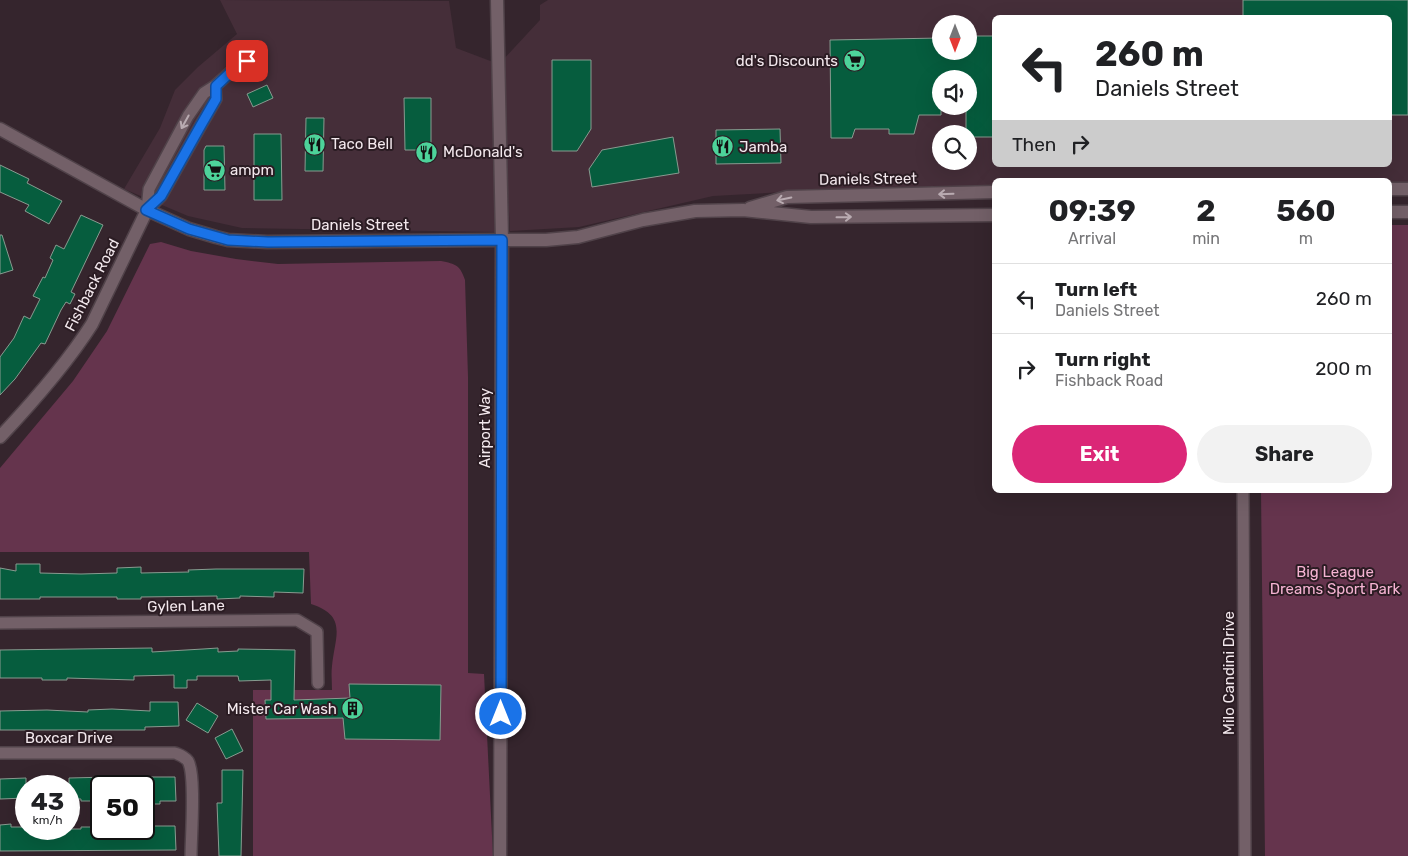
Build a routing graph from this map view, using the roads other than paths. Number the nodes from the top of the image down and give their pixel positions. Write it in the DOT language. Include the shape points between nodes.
graph roads {
  1 [pos="497,0"];
  2 [pos="261,53"];
  3 [pos="216,86"];
  4 [pos="0,129"];
  5 [pos="1392,189"];
  6 [pos="1408,190"];
  7 [pos="992,192"];
  8 [pos="146,210"];
  9 [pos="743,210"];
  10 [pos="1392,212"];
  11 [pos="1408,212"];
  12 [pos="992,215"];
  13 [pos="502,240"];
  14 [pos="0,438"];
  15 [pos="1243,493"];
  16 [pos="0,622"];
  17 [pos="318,683"];
  18 [pos="0,754"];
  19 [pos="191,856"];
  20 [pos="500,856"];
  21 [pos="1245,856"];
  1 -- 13 [label="main road, Airport Way"];
  2 -- 3 [label="street, Fishback Road" via="233,70"];
  3 -- 8 [label="street, Fishback Road" via="216,99 161,196"];
  3 -- 8 [label="street, Fishback Road, one-way" via="204,93 188,116 149,189"];
  4 -- 8 [label="main road, Daniels Street"];
  5 -- 6 [label="main road"];
  7 -- 9 [label="main road, Daniels Street, one-way" via="787,197"];
  8 -- 13 [label="main road, Daniels Street" via="189,229 228,240"];
  8 -- 14 [label="main road, Fishback Road" via="81,342"];
  9 -- 12 [label="main road, Daniels Street, one-way" via="811,217"];
  9 -- 13 [label="main road, Daniels Street" via="695,210 578,237"];
  10 -- 11 [label="main road"];
  13 -- 20 [label="main road, Airport Way"];
  15 -- 21 [label="street, Milo Candini Drive"];
  16 -- 17 [label="street, Gylen Lane" via="297,620 317,632"];
  18 -- 19 [label="street, Boxcar Drive" via="182,755 189,762 192,786"];
}
